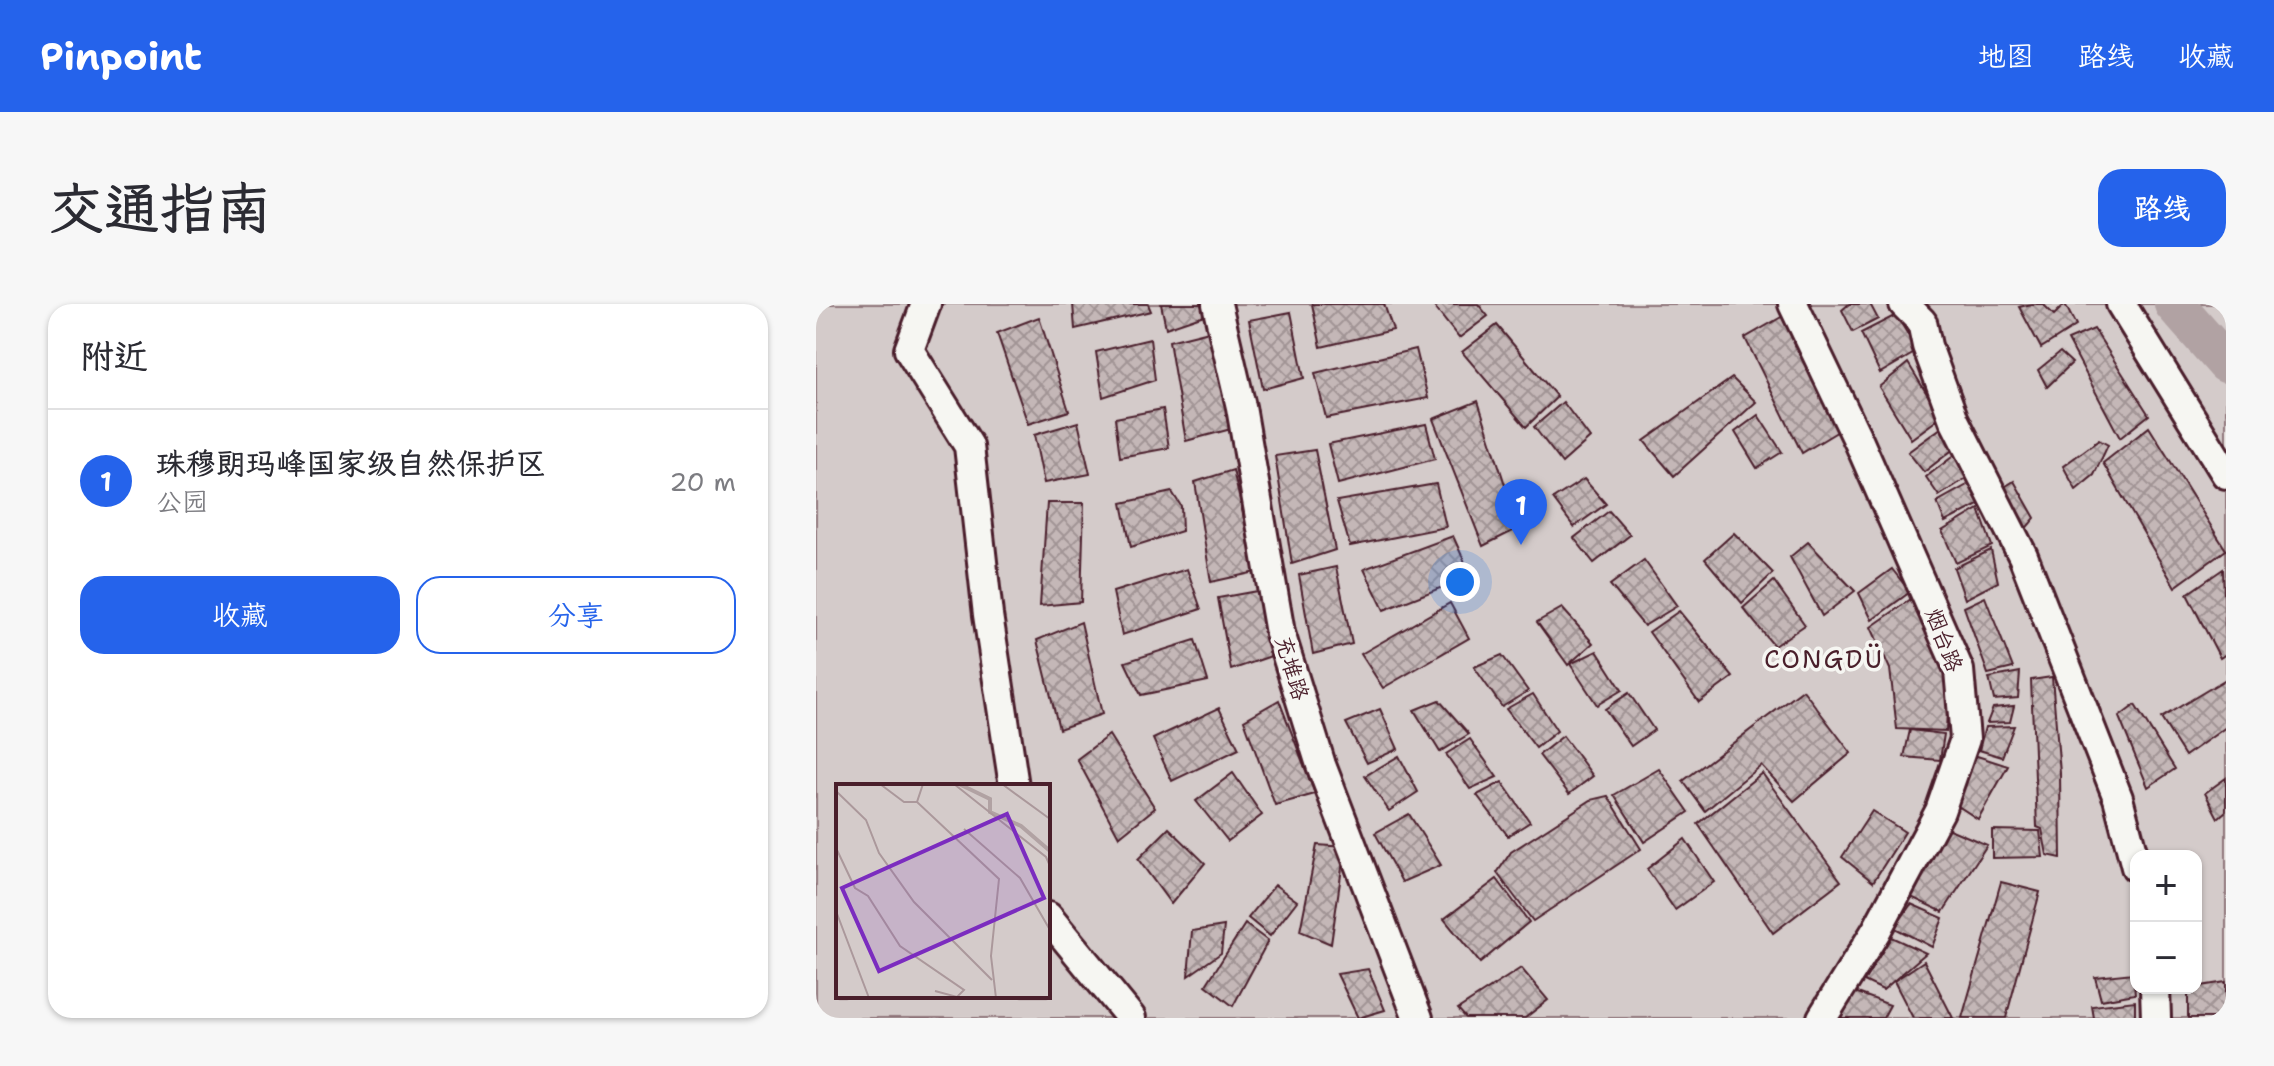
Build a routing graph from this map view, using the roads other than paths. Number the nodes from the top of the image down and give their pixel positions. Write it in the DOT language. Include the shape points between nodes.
graph roads {
  1 [pos="926,304"];
  2 [pos="1217,304"];
  3 [pos="1793,304"];
  4 [pos="1904,304"];
  5 [pos="2121,304"];
  6 [pos="2226,474"];
  7 [pos="1014,784"];
  8 [pos="2132,850"];
  9 [pos="1050,919"];
  10 [pos="2155,994"];
  11 [pos="1131,1018"];
  12 [pos="1418,1018"];
  13 [pos="1822,1018"];
  14 [pos="2156,1018"];
  1 -- 7 [label="street" via="909,350 969,446"];
  2 -- 12 [label="street, 充堆路" via="1241,407 1280,633 1321,765"];
  3 -- 13 [label="street, 烟台路" via="1959,670 1965,739 1940,811"];
  4 -- 8 [label="street" via="1922,322 1954,420 2023,556 2118,798"];
  5 -- 6 [label="street"];
  9 -- 11 [label="street"];
  10 -- 14 [label="street"];
}
